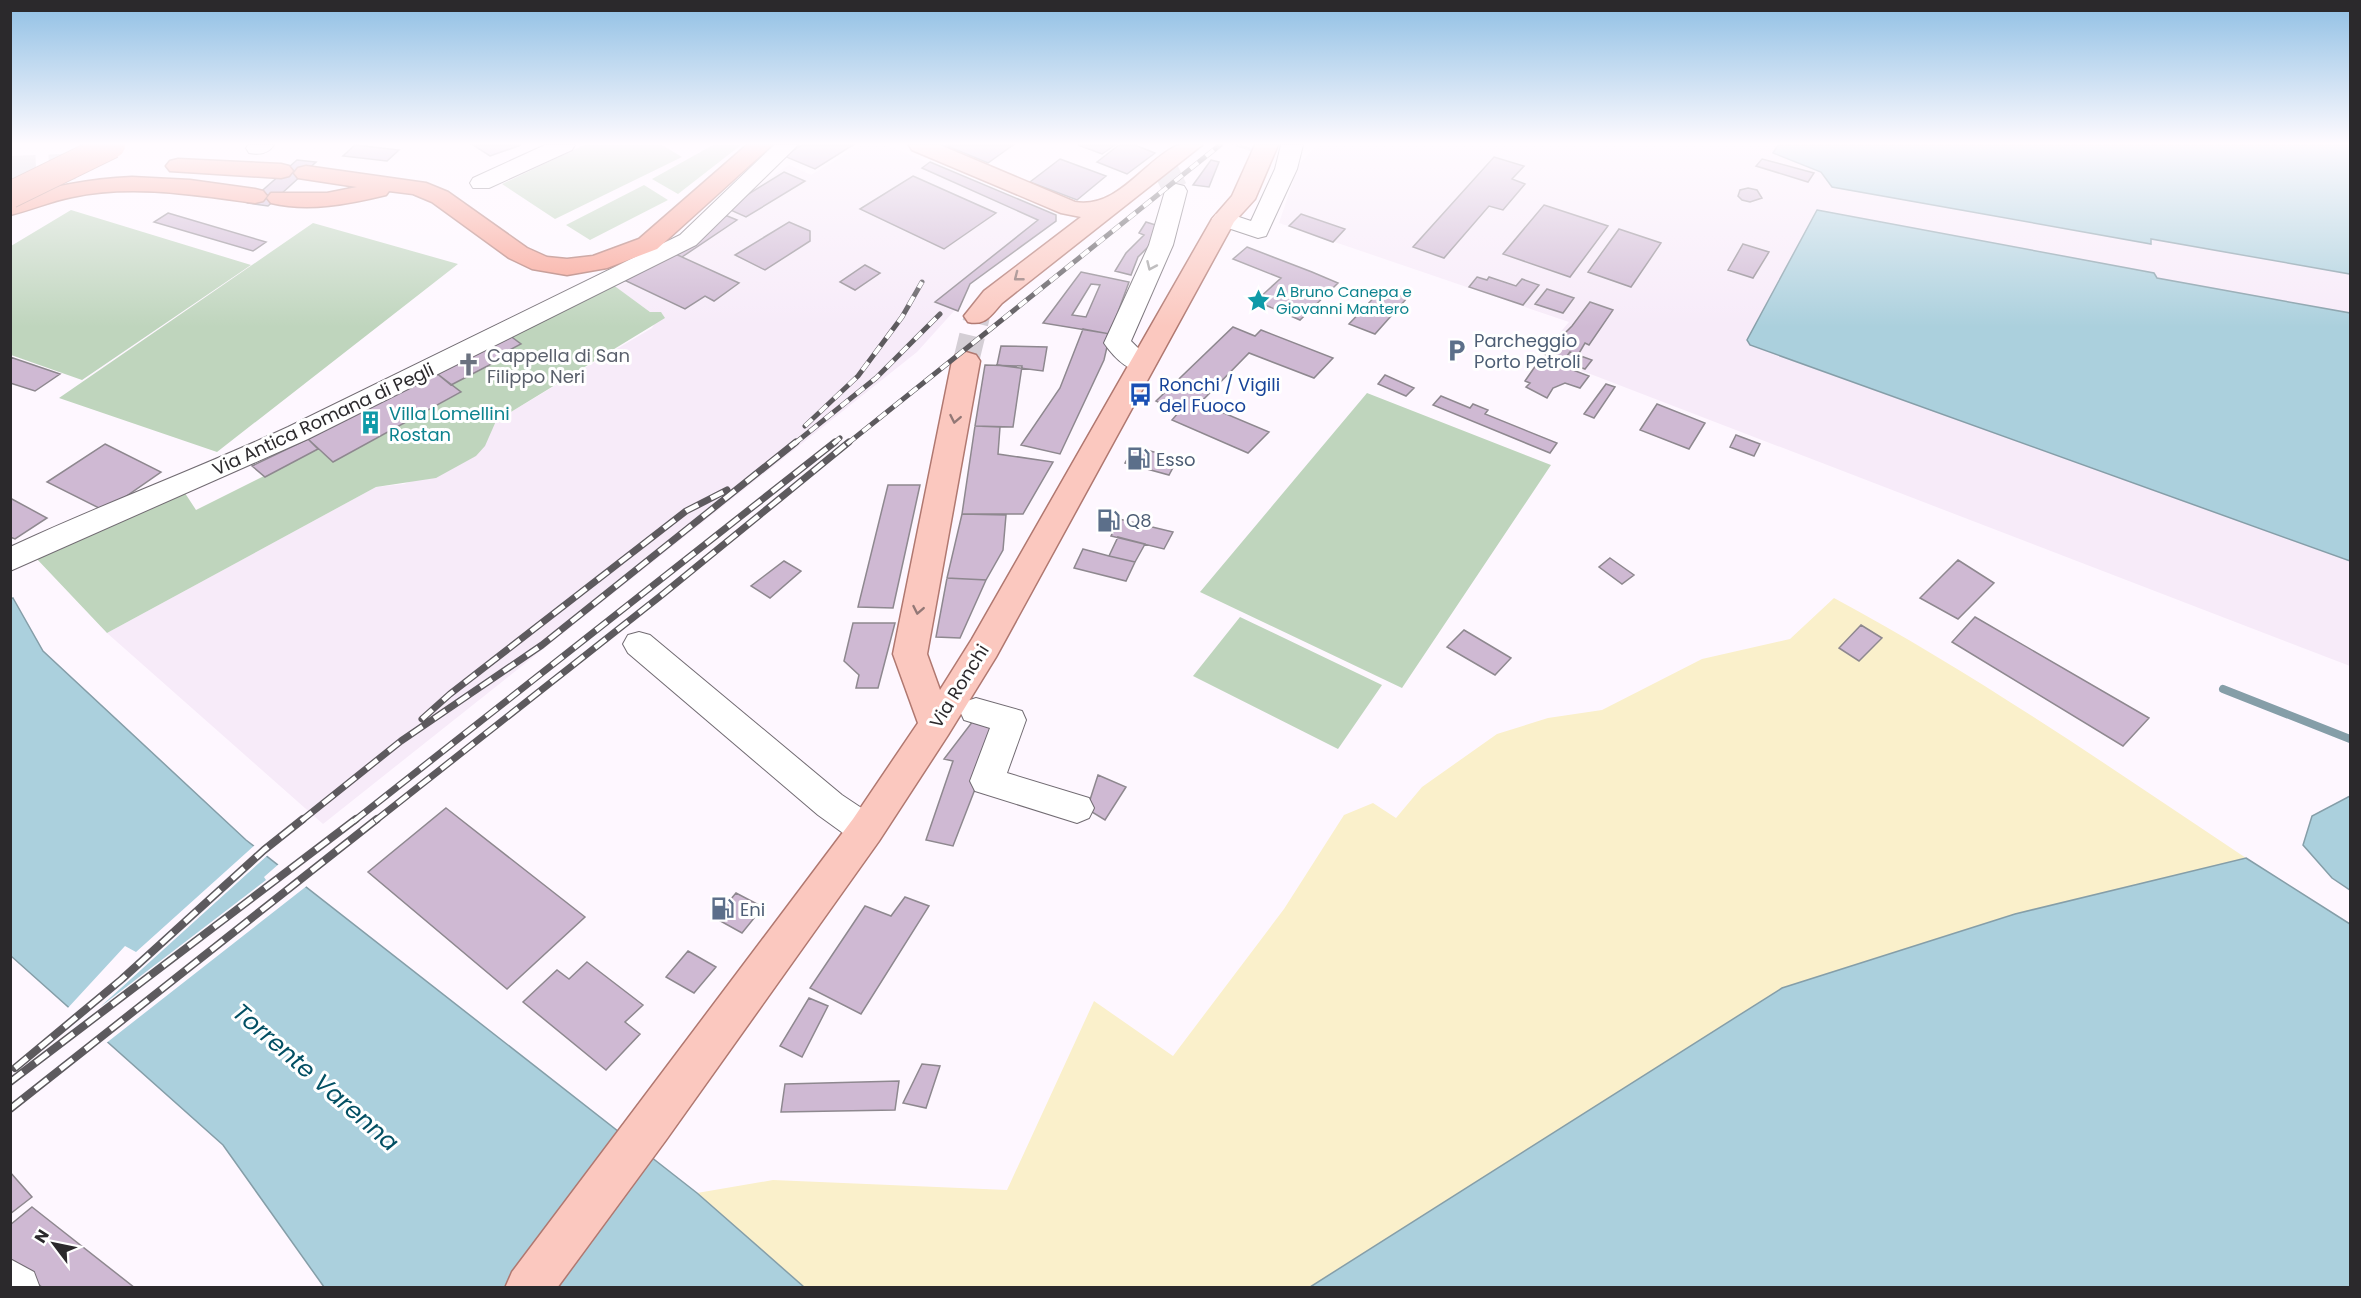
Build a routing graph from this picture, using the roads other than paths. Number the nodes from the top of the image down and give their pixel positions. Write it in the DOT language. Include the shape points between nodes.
graph roads {
  1 [pos="452,206"];
  2 [pos="692,206"];
  3 [pos="724,206"];
  4 [pos="1063,206"];
  5 [pos="1108,206"];
  6 [pos="1113,206"];
  7 [pos="1174,206"];
  8 [pos="1224,206"];
  9 [pos="1237,206"];
  10 [pos="1269,206"];
  11 [pos="1069,208"];
  12 [pos="1224,219"];
  13 [pos="1064,243"];
  14 [pos="977,316"];
  15 [pos="966,361"];
  16 [pos="1142,364"];
  17 [pos="11,562"];
  18 [pos="639,644"];
  19 [pos="910,654"];
  20 [pos="980,654"];
  21 [pos="976,711"];
  22 [pos="936,725"];
  23 [pos="1077,808"];
  24 [pos="866,830"];
  25 [pos="10,1281"];
  26 [pos="18,1287"];
  27 [pos="528,1287"];
  1 -- 2 [label="highway" via="518,253 542,264 567,267 620,257 648,244"];
  3 -- 17 [label="street, Via Antica Romana di Pegli" via="688,240 298,433 89,522"];
  4 -- 11 [label="main road"];
  5 -- 11 [label="main road" via="1087,211"];
  6 -- 13 [label="main road"];
  7 -- 16 [label="street, one-way" via="1117,343"];
  8 -- 12 [label="main road, Via Ronchi"];
  9 -- 12 [label="main road, Via Ronchi"];
  10 -- 12 [label="street" via="1258,231"];
  11 -- 13 [label="main road" via="1080,217 1078,226"];
  12 -- 16 [label="main road, Via Ronchi"];
  13 -- 14 [label="main road, one-way" via="993,297"];
  15 -- 19 [label="main road, one-way"];
  16 -- 20 [label="main road, Via Ronchi"];
  18 -- 24 [label="street"];
  19 -- 20 [label="main road" via="936,670 954,668"];
  19 -- 22 [label="main road"];
  20 -- 22 [label="main road, Via Ronchi"];
  21 -- 23 [label="street" via="1010,720 987,781"];
  22 -- 24 [label="main road, Via Ronchi"];
  24 -- 27 [label="main road, Via Ronchi"];
  25 -- 26 [label="street"];
}
